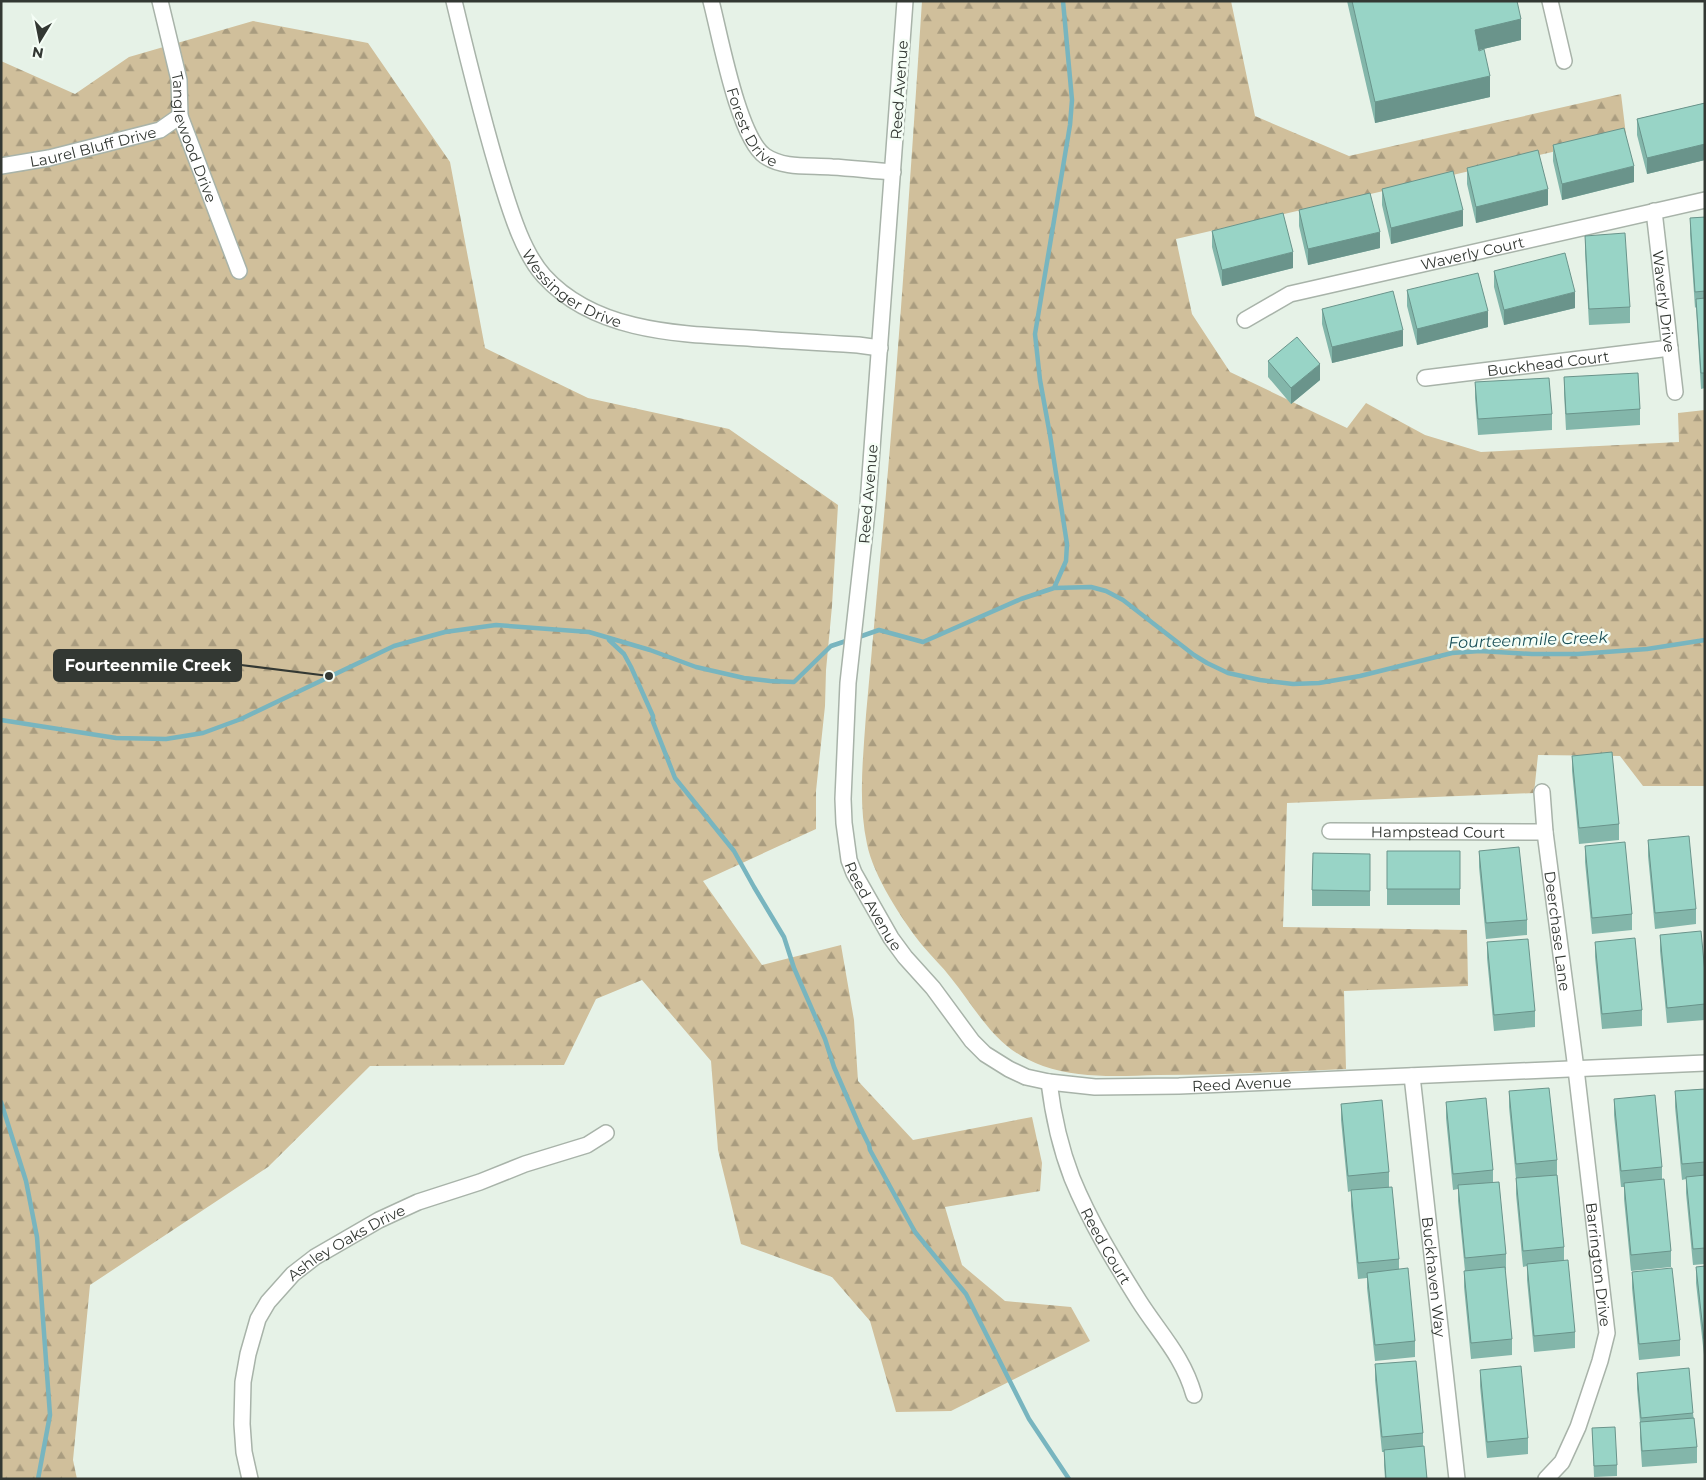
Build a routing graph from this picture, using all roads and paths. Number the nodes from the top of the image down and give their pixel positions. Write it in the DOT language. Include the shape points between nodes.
graph roads {
  1 [pos="160,1"];
  2 [pos="454,1"];
  3 [pos="711,1"];
  4 [pos="905,1"];
  5 [pos="1550,1"];
  6 [pos="1564,61"];
  7 [pos="180,116"];
  8 [pos="1,166"];
  9 [pos="894,172"];
  10 [pos="1705,200"];
  11 [pos="1654,211"];
  12 [pos="239,271"];
  13 [pos="1246,320"];
  14 [pos="880,348"];
  15 [pos="1670,348"];
  16 [pos="1425,378"];
  17 [pos="1675,392"];
  18 [pos="1542,792"];
  19 [pos="1330,831"];
  20 [pos="1545,832"];
  21 [pos="1705,1064"];
  22 [pos="1576,1069"];
  23 [pos="1412,1076"];
  24 [pos="1049,1082"];
  25 [pos="606,1132"];
  26 [pos="1194,1395"];
  27 [pos="250,1479"];
  28 [pos="1457,1479"];
  29 [pos="1546,1479"];
  1 -- 7 [label="street, Tanglewood Drive" via="179,80"];
  2 -- 14 [label="street, Wessinger Drive" via="490,146 516,223 533,260 560,291 598,314 632,325 711,336"];
  3 -- 9 [label="street, Forest Drive" via="738,107 755,146 765,156 800,166"];
  4 -- 9 [label="street, Reed Avenue"];
  5 -- 6 [label="street"];
  7 -- 8 [label="street, Laurel Bluff Drive" via="160,130 49,158"];
  7 -- 12 [label="street, Tanglewood Drive"];
  9 -- 14 [label="street, Reed Avenue"];
  10 -- 11 [label="street, Waverly Court"];
  11 -- 13 [label="street, Waverly Court" via="1290,294"];
  11 -- 15 [label="street, Waverly Drive"];
  14 -- 24 [label="street, Reed Avenue" via="868,503 848,683 843,800 846,842 854,873 891,938 972,1041 985,1054 1009,1069"];
  15 -- 16 [label="street, Buckhead Court"];
  15 -- 17 [label="street, Waverly Drive"];
  18 -- 20 [label="street, Deerchase Lane"];
  19 -- 20 [label="street, Hampstead Court"];
  20 -- 22 [label="street, Deerchase Lane"];
  21 -- 22 [label="street, Reed Avenue"];
  22 -- 23 [label="street, Reed Avenue"];
  22 -- 29 [label="street, Barrington Drive" via="1607,1334 1578,1427 1562,1462"];
  23 -- 24 [label="street, Reed Avenue" via="1179,1086 1095,1087"];
  23 -- 28 [label="street, Buckhaven Way"];
  24 -- 26 [label="street, Reed Court" via="1064,1156 1072,1178 1102,1241 1146,1313 1172,1346"];
  25 -- 27 [label="street, Ashley Oaks Drive" via="587,1145 418,1202 379,1220 315,1257 293,1274 258,1318 248,1354 243,1382 242,1424"];
}
